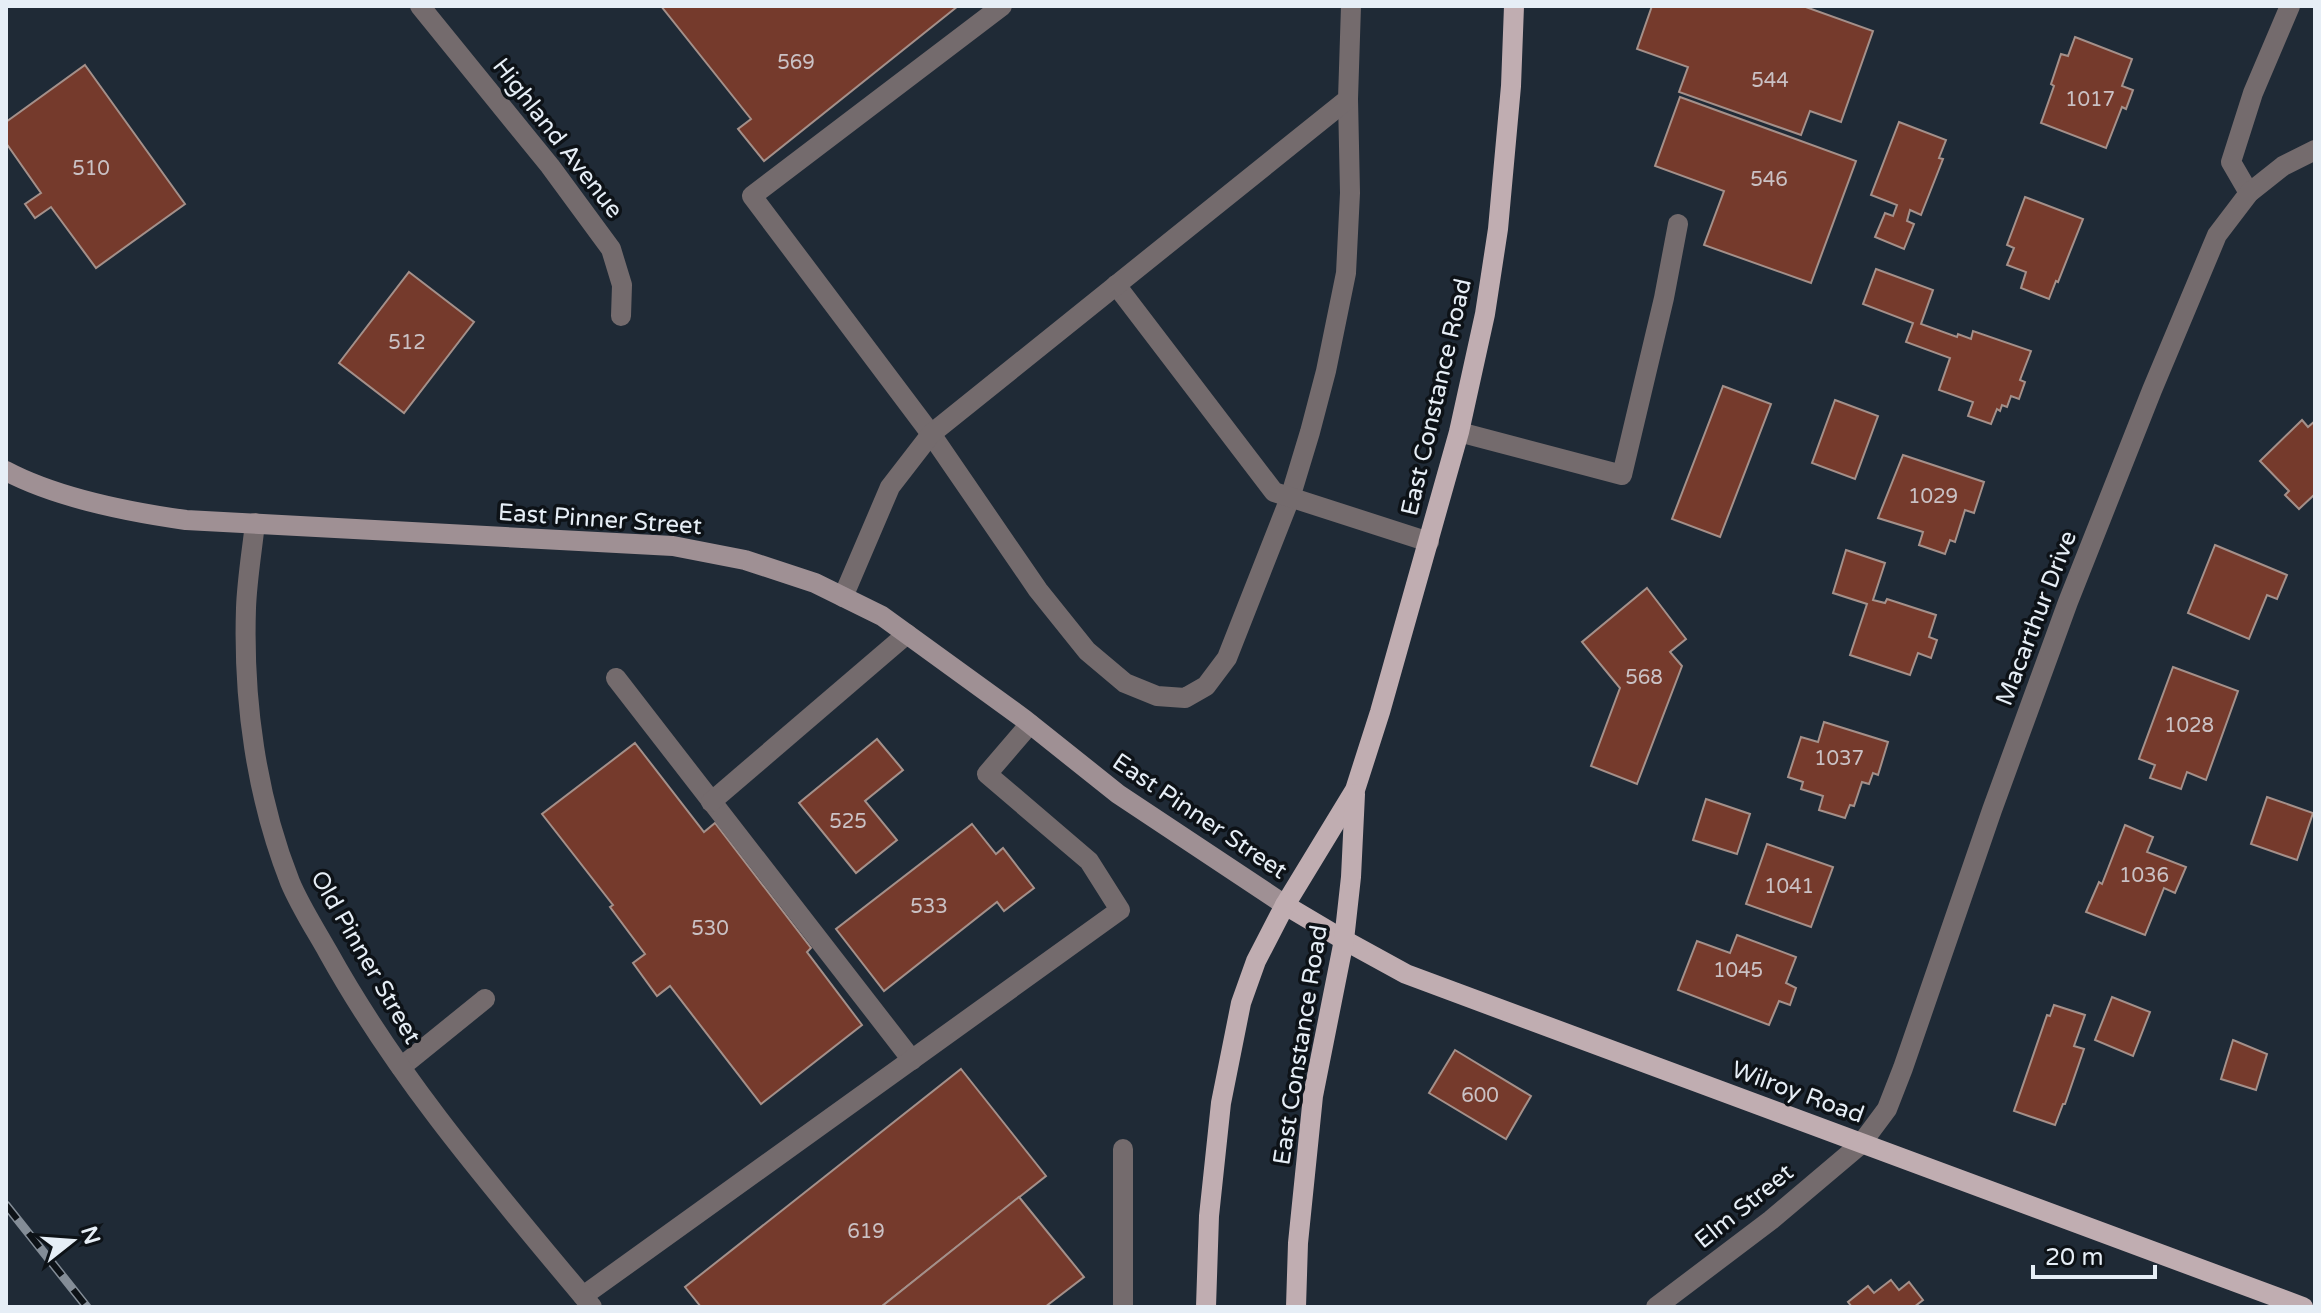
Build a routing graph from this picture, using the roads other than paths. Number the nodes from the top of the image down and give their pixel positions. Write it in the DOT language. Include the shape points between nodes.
graph roads {
  1 [pos="420,6"];
  2 [pos="1002,6"];
  3 [pos="1351,6"];
  4 [pos="1514,6"];
  5 [pos="2290,6"];
  6 [pos="1348,99"];
  7 [pos="2315,150"];
  8 [pos="2249,193"];
  9 [pos="1678,224"];
  10 [pos="1116,285"];
  11 [pos="621,316"];
  12 [pos="1459,432"];
  13 [pos="931,434"];
  14 [pos="6,471"];
  15 [pos="1290,498"];
  16 [pos="255,523"];
  17 [pos="1429,542"];
  18 [pos="843,597"];
  19 [pos="907,634"];
  20 [pos="616,678"];
  21 [pos="1030,724"];
  22 [pos="1355,790"];
  23 [pos="711,802"];
  24 [pos="1285,905"];
  25 [pos="1344,940"];
  26 [pos="485,999"];
  27 [pos="912,1060"];
  28 [pos="401,1067"];
  29 [pos="1861,1144"];
  30 [pos="1123,1149"];
  31 [pos="588,1302"];
  32 [pos="1123,1307"];
  33 [pos="1206,1307"];
  34 [pos="1296,1307"];
  35 [pos="1656,1307"];
  36 [pos="2303,1307"];
  1 -- 11 [label="street, Highland Avenue" via="611,249 622,285"];
  2 -- 13 [label="street" via="752,196"];
  3 -- 6 [label="street"];
  4 -- 12 [label="main road, East Constance Road" via="1498,229"];
  5 -- 8 [label="street" via="2231,162"];
  6 -- 10 [label="street"];
  6 -- 15 [label="street" via="1346,273 1326,371"];
  7 -- 8 [label="street, Macarthur Drive" via="2283,166"];
  8 -- 29 [label="street, Macarthur Drive" via="2217,235 2152,390 2068,602 1903,1068 1887,1109"];
  9 -- 12 [label="street" via="1622,475"];
  10 -- 13 [label="street"];
  10 -- 15 [label="street" via="1274,492"];
  12 -- 17 [label="main road, East Constance Road"];
  13 -- 15 [label="street" via="1038,590 1087,651 1125,683 1157,696 1185,698 1206,686 1227,658"];
  13 -- 18 [label="street" via="890,487"];
  14 -- 16 [label="main road, East Pinner Street" via="83,500 156,516"];
  15 -- 17 [label="street"];
  16 -- 18 [label="main road, East Pinner Street" via="673,546 745,560"];
  16 -- 28 [label="street, Old Pinner Street" via="246,607 247,690 262,787 291,885 351,994"];
  17 -- 22 [label="main road, East Constance Road"];
  18 -- 19 [label="main road, East Pinner Street"];
  19 -- 21 [label="main road, East Pinner Street"];
  19 -- 23 [label="street"];
  20 -- 23 [label="street"];
  21 -- 24 [label="main road, East Pinner Street" via="1118,794"];
  21 -- 27 [label="street" via="987,774 1089,861 1120,910"];
  22 -- 24 [label="main road, East Constance Road"];
  22 -- 25 [label="main road, East Constance Road"];
  23 -- 27 [label="street"];
  24 -- 25 [label="main road, Wilroy Road"];
  24 -- 33 [label="main road, East Constance Road" via="1241,1003 1221,1103"];
  25 -- 29 [label="main road, Wilroy Road" via="1406,974"];
  25 -- 34 [label="main road, East Constance Road" via="1313,1096"];
  26 -- 28 [label="street"];
  27 -- 31 [label="street"];
  28 -- 31 [label="street, Old Pinner Street"];
  29 -- 35 [label="street, Elm Street"];
  29 -- 36 [label="main road, Wilroy Road"];
  30 -- 32 [label="street"];
}
